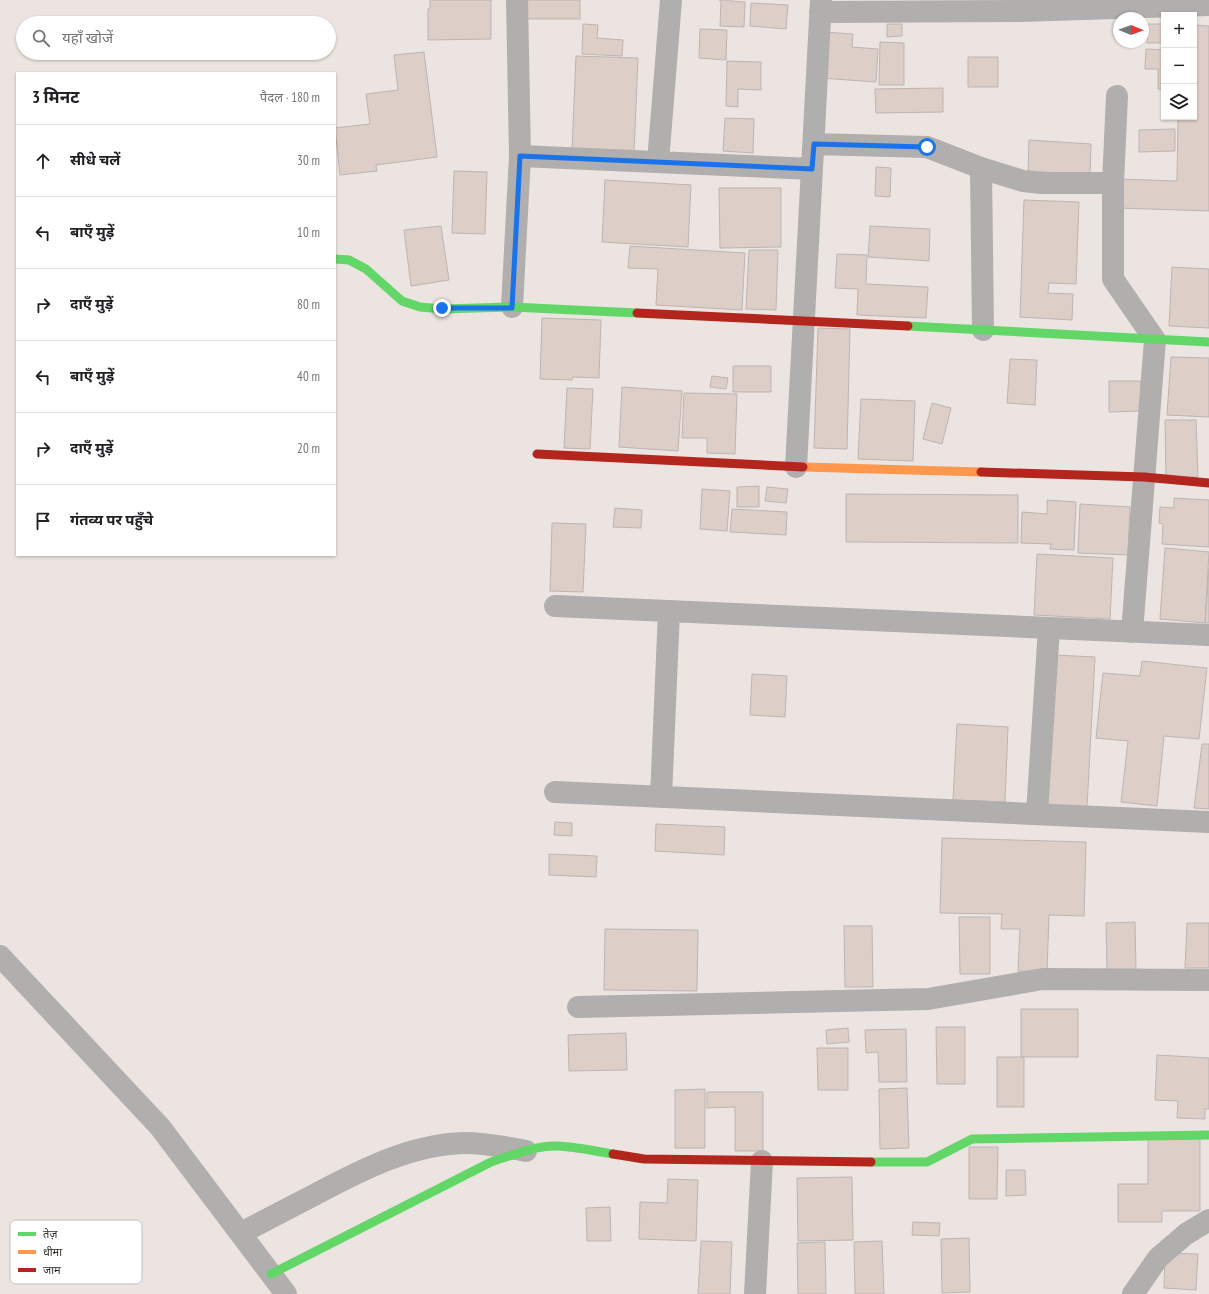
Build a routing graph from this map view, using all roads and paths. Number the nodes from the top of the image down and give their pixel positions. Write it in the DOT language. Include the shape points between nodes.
graph roads {
  1 [pos="517,0"];
  2 [pos="671,0"];
  3 [pos="1209,5"];
  4 [pos="821,6"];
  5 [pos="1117,96"];
  6 [pos="814,144"];
  7 [pos="520,156"];
  8 [pos="658,162"];
  9 [pos="981,168"];
  10 [pos="812,169"];
  11 [pos="1113,183"];
  12 [pos="336,259"];
  13 [pos="512,308"];
  14 [pos="804,322"];
  15 [pos="983,330"];
  16 [pos="1155,340"];
  17 [pos="1209,342"];
  18 [pos="537,454"];
  19 [pos="796,467"];
  20 [pos="1144,477"];
  21 [pos="1209,483"];
  22 [pos="555,606"];
  23 [pos="669,611"];
  24 [pos="1049,628"];
  25 [pos="1132,632"];
  26 [pos="1209,635"];
  27 [pos="555,792"];
  28 [pos="661,797"];
  29 [pos="1037,814"];
  30 [pos="1209,822"];
  31 [pos="0,956"];
  32 [pos="1209,980"];
  33 [pos="578,1007"];
  34 [pos="1209,1135"];
  35 [pos="526,1151"];
  36 [pos="762,1162"];
  37 [pos="1209,1220"];
  38 [pos="241,1234"];
  39 [pos="271,1274"];
  40 [pos="286,1294"];
  41 [pos="755,1294"];
  42 [pos="1133,1294"];
  1 -- 7 [label="street"];
  2 -- 8 [label="street"];
  3 -- 4 [label="street" via="1021,11"];
  4 -- 6 [label="street"];
  5 -- 11 [label="street"];
  6 -- 9 [label="street" via="927,147"];
  6 -- 10 [label="street"];
  7 -- 8 [label="street"];
  7 -- 13 [label="street"];
  8 -- 10 [label="street"];
  9 -- 11 [label="street" via="1023,181 1040,183"];
  9 -- 15 [label="street"];
  10 -- 14 [label="street"];
  11 -- 16 [label="street" via="1113,279"];
  12 -- 13 [label="street" via="349,260 366,269 402,301 420,307"];
  13 -- 14 [label="street"];
  14 -- 15 [label="street"];
  14 -- 19 [label="street"];
  15 -- 16 [label="street"];
  16 -- 17 [label="street"];
  16 -- 20 [label="street"];
  18 -- 19 [label="street"];
  19 -- 20 [label="street"];
  20 -- 21 [label="street"];
  20 -- 25 [label="street"];
  22 -- 23 [label="street"];
  23 -- 24 [label="street"];
  23 -- 28 [label="street"];
  24 -- 25 [label="street"];
  24 -- 29 [label="street"];
  25 -- 26 [label="street"];
  27 -- 28 [label="street"];
  28 -- 29 [label="street"];
  29 -- 30 [label="street"];
  31 -- 38 [label="street" via="160,1127"];
  32 -- 33 [label="street" via="1043,979 928,999"];
  34 -- 36 [label="street" via="972,1139 927,1162"];
  35 -- 36 [label="street" via="553,1146 644,1159"];
  35 -- 38 [label="street" via="490,1144 433,1146 375,1164"];
  35 -- 39 [label="street" via="491,1162"];
  36 -- 41 [label="street"];
  37 -- 42 [label="street" via="1186,1234 1158,1258"];
  38 -- 39 [label="street"];
  39 -- 40 [label="street"];
}
